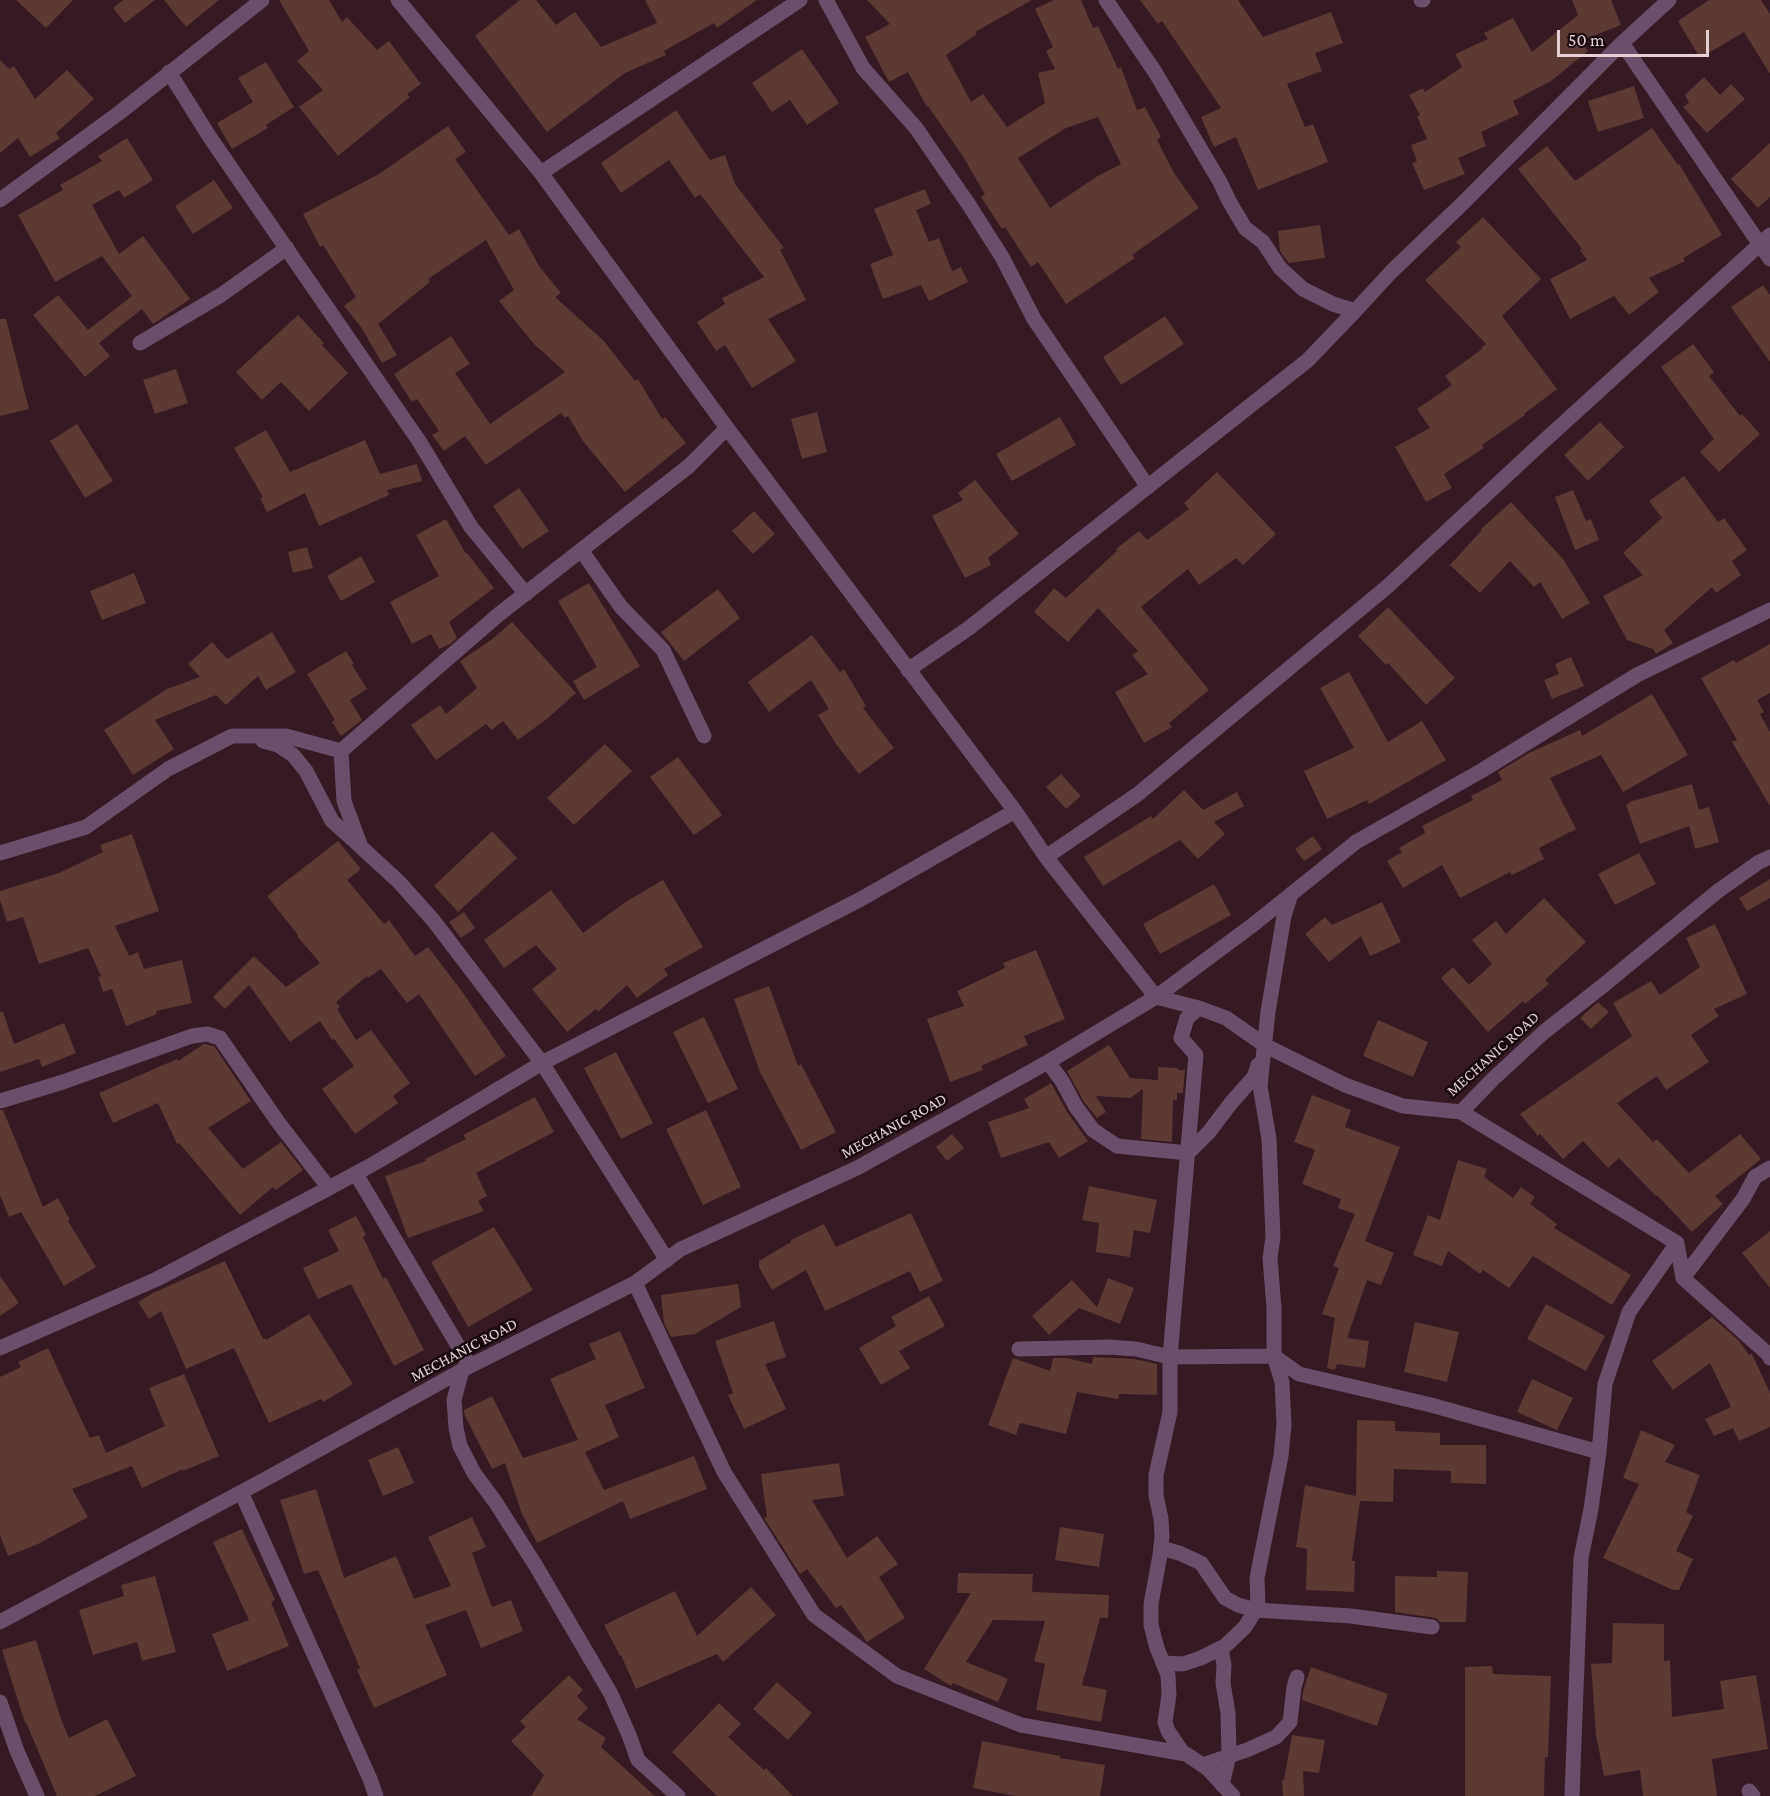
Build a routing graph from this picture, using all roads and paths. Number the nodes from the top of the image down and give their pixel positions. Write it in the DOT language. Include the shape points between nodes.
graph roads {
  1 [pos="262,0"];
  2 [pos="398,0"];
  3 [pos="800,0"];
  4 [pos="826,0"];
  5 [pos="1106,0"];
  6 [pos="1669,0"];
  7 [pos="1622,43"];
  8 [pos="170,72"];
  9 [pos="541,173"];
  10 [pos="0,200"];
  11 [pos="1765,239"];
  12 [pos="287,248"];
  13 [pos="1770,259"];
  14 [pos="1355,311"];
  15 [pos="140,343"];
  16 [pos="727,428"];
  17 [pos="1148,487"];
  18 [pos="581,550"];
  19 [pos="526,594"];
  20 [pos="1770,610"];
  21 [pos="908,670"];
  22 [pos="248,736"];
  23 [pos="704,736"];
  24 [pos="341,751"];
  25 [pos="1015,811"];
  26 [pos="361,847"];
  27 [pos="0,853"];
  28 [pos="1046,857"];
  29 [pos="1770,857"];
  30 [pos="1291,894"];
  31 [pos="1156,997"];
  32 [pos="1199,1008"];
  33 [pos="1266,1046"];
  34 [pos="1048,1062"];
  35 [pos="542,1063"];
  36 [pos="0,1101"];
  37 [pos="1461,1112"];
  38 [pos="1188,1153"];
  39 [pos="1770,1168"];
  40 [pos="356,1174"];
  41 [pos="329,1188"];
  42 [pos="1677,1243"];
  43 [pos="667,1260"];
  44 [pos="1683,1278"];
  45 [pos="635,1283"];
  46 [pos="0,1348"];
  47 [pos="1019,1349"];
  48 [pos="1274,1356"];
  49 [pos="1170,1357"];
  50 [pos="1770,1358"];
  51 [pos="466,1368"];
  52 [pos="1599,1452"];
  53 [pos="241,1492"];
  54 [pos="1161,1548"];
  55 [pos="1256,1610"];
  56 [pos="0,1622"];
  57 [pos="1432,1628"];
  58 [pos="1221,1648"];
  59 [pos="1163,1663"];
  60 [pos="1297,1677"];
  61 [pos="0,1702"];
  62 [pos="1183,1753"];
  63 [pos="1228,1755"];
  64 [pos="1202,1765"];
  65 [pos="1228,1790"];
  66 [pos="37,1796"];
  67 [pos="376,1796"];
  68 [pos="678,1796"];
  69 [pos="1572,1796"];
  1 -- 8 [label="street"];
  2 -- 9 [label="street"];
  3 -- 9 [label="street"];
  4 -- 17 [label="street" via="863,68 916,128 982,224 1034,320"];
  5 -- 14 [label="street" via="1155,72 1245,228 1263,242 1280,268 1303,289"];
  6 -- 7 [label="street"];
  7 -- 11 [label="street"];
  7 -- 14 [label="street"];
  8 -- 10 [label="street"];
  8 -- 12 [label="street"];
  9 -- 16 [label="street"];
  11 -- 13 [label="street"];
  11 -- 28 [label="street" via="1388,586 1138,794"];
  12 -- 15 [label="street" via="221,295"];
  12 -- 19 [label="street" via="419,441 471,527"];
  14 -- 17 [label="street" via="1308,360"];
  16 -- 18 [label="street" via="689,466"];
  16 -- 21 [label="street"];
  17 -- 21 [label="street" via="969,628"];
  18 -- 19 [label="street"];
  18 -- 23 [label="street" via="621,607 663,650"];
  19 -- 24 [label="street"];
  20 -- 30 [label="street" via="1637,675 1356,842"];
  21 -- 25 [label="street"];
  22 -- 24 [label="street" via="286,736"];
  22 -- 26 [label="street" via="278,745 293,755 306,771 332,821"];
  22 -- 27 [label="street" via="232,736 168,769 86,827"];
  24 -- 26 [label="street" via="344,801"];
  25 -- 28 [label="street"];
  25 -- 35 [label="street" via="861,899"];
  26 -- 35 [label="street" via="433,920"];
  28 -- 31 [label="street"];
  29 -- 37 [label="street, MECHANIC ROAD" via="1718,891 1544,1032"];
  30 -- 31 [label="street"];
  30 -- 33 [label="street" via="1268,1012"];
  31 -- 32 [label="street, MECHANIC ROAD"];
  31 -- 34 [label="street, MECHANIC ROAD"];
  32 -- 33 [label="street, MECHANIC ROAD" via="1226,1018"];
  32 -- 38 [label="street" via="1186,1018 1182,1038 1196,1055"];
  33 -- 37 [label="street, MECHANIC ROAD" via="1345,1085 1403,1106"];
  33 -- 38 [label="street" via="1254,1077"];
  33 -- 48 [label="street" via="1260,1086 1269,1139"];
  34 -- 38 [label="street" via="1093,1130 1117,1146"];
  34 -- 43 [label="street, MECHANIC ROAD" via="857,1168 681,1249"];
  35 -- 40 [label="street"];
  35 -- 43 [label="street"];
  36 -- 41 [label="street" via="207,1034 220,1038"];
  37 -- 42 [label="street"];
  38 -- 49 [label="street"];
  39 -- 44 [label="street" via="1755,1177"];
  40 -- 41 [label="street"];
  40 -- 51 [label="street"];
  41 -- 46 [label="street" via="157,1279"];
  42 -- 44 [label="street"];
  42 -- 52 [label="street" via="1629,1312 1605,1384"];
  43 -- 45 [label="street, MECHANIC ROAD"];
  44 -- 50 [label="street"];
  45 -- 51 [label="street, MECHANIC ROAD"];
  45 -- 62 [label="street" via="724,1472 814,1615 897,1676 1021,1725"];
  47 -- 49 [label="street" via="1110,1347"];
  48 -- 49 [label="street"];
  48 -- 52 [label="street" via="1299,1374 1431,1405"];
  48 -- 55 [label="street" via="1282,1382 1284,1425 1257,1578"];
  49 -- 54 [label="street" via="1170,1412 1156,1475"];
  51 -- 53 [label="street, MECHANIC ROAD"];
  51 -- 68 [label="street" via="454,1400 460,1446 606,1685 638,1760"];
  52 -- 69 [label="street" via="1581,1558"];
  53 -- 56 [label="street, MECHANIC ROAD"];
  53 -- 67 [label="street"];
  54 -- 55 [label="street" via="1201,1563 1225,1598"];
  54 -- 59 [label="street" via="1151,1625"];
  55 -- 57 [label="street" via="1352,1616"];
  55 -- 58 [label="street" via="1245,1628"];
  58 -- 59 [label="street" via="1183,1664"];
  58 -- 63 [label="street"];
  59 -- 62 [label="street" via="1169,1695 1165,1722"];
  60 -- 63 [label="street" via="1290,1722 1276,1737"];
  61 -- 66 [label="street"];
  62 -- 64 [label="street"];
  63 -- 64 [label="street"];
  63 -- 65 [label="street"];
  64 -- 65 [label="street"];
}
